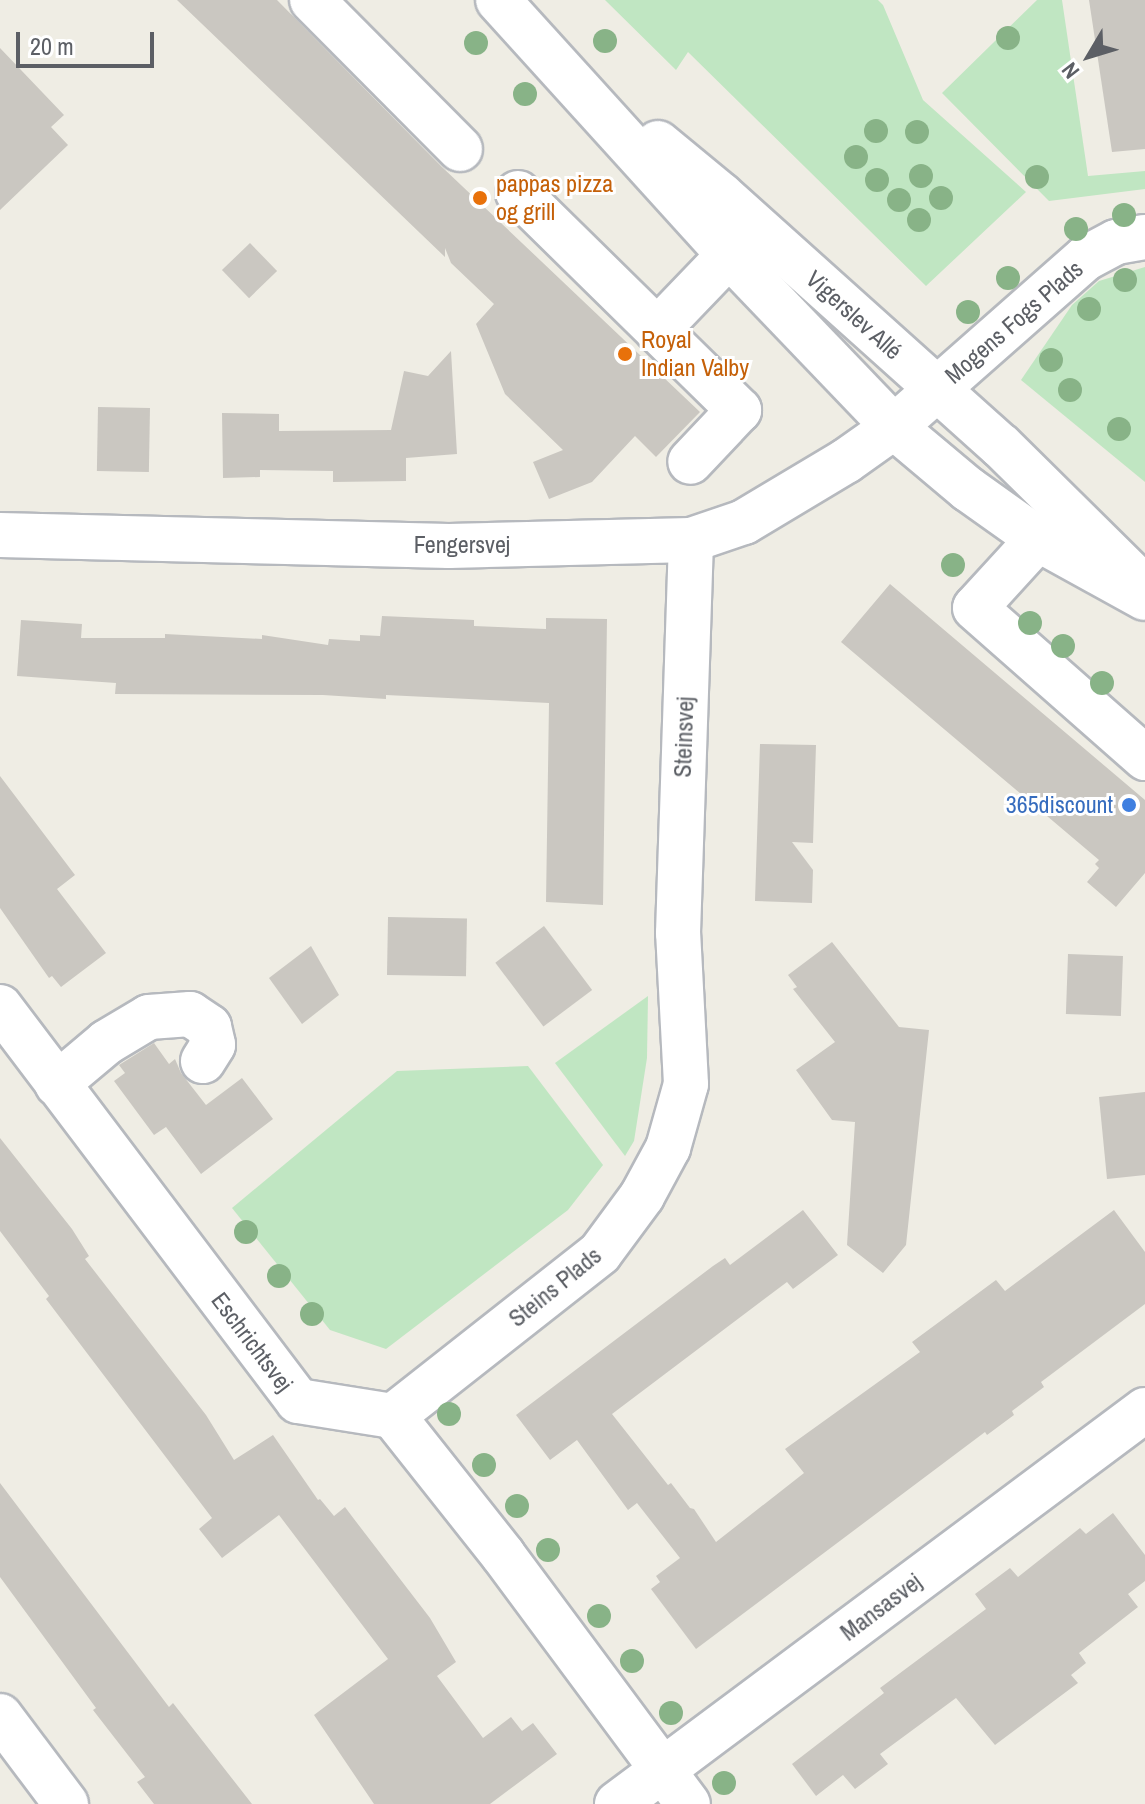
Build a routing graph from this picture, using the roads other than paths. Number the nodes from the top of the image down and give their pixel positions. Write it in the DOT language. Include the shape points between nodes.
graph roads {
  1 [pos="312,0"];
  2 [pos="498,0"];
  3 [pos="551,55"];
  4 [pos="460,149"];
  5 [pos="518,193"];
  6 [pos="1145,237"];
  7 [pos="729,255"];
  8 [pos="657,330"];
  9 [pos="937,390"];
  10 [pos="894,427"];
  11 [pos="690,462"];
  12 [pos="0,535"];
  13 [pos="1038,539"];
  14 [pos="691,540"];
  15 [pos="1145,588"];
  16 [pos="1145,598"];
  17 [pos="1145,758"];
  18 [pos="678,933"];
  19 [pos="0,1007"];
  20 [pos="203,1061"];
  21 [pos="57,1084"];
  22 [pos="1145,1410"];
  23 [pos="393,1416"];
  24 [pos="0,1716"];
  25 [pos="665,1768"];
  26 [pos="66,1804"];
  27 [pos="617,1804"];
  28 [pos="688,1804"];
  1 -- 4 [label="street"];
  2 -- 3 [label="street, Vigerslev Allé"];
  3 -- 7 [label="street, Vigerslev Allé"];
  3 -- 9 [label="street, Vigerslev Allé" via="721,195"];
  5 -- 8 [label="street"];
  6 -- 9 [label="street, Mogens Fogs Plads" via="1116,242 1086,258"];
  7 -- 8 [label="street"];
  7 -- 10 [label="street, Vigerslev Allé"];
  8 -- 11 [label="street" via="739,410"];
  9 -- 10 [label="street, Mogens Fogs Plads"];
  9 -- 15 [label="street, Vigerslev Allé"];
  10 -- 13 [label="street, Vigerslev Allé"];
  10 -- 14 [label="street, Fengersvej" via="744,522"];
  12 -- 14 [label="street, Fengersvej" via="449,546"];
  13 -- 16 [label="street, Vigerslev Allé"];
  13 -- 17 [label="street" via="975,608"];
  14 -- 18 [label="street, Steinsvej"];
  18 -- 23 [label="street, Steins Plads" via="686,1084 668,1148 642,1196 600,1253"];
  19 -- 21 [label="street, Eschrichtsvej"];
  20 -- 21 [label="street" via="213,1045 209,1027 190,1014 149,1017 107,1042"];
  21 -- 23 [label="street, Eschrichtsvej" via="298,1401"];
  22 -- 25 [label="street, Mansasvej"];
  23 -- 25 [label="street"];
  24 -- 26 [label="street"];
  25 -- 27 [label="street, Mansasvej"];
  25 -- 28 [label="street"];
}
